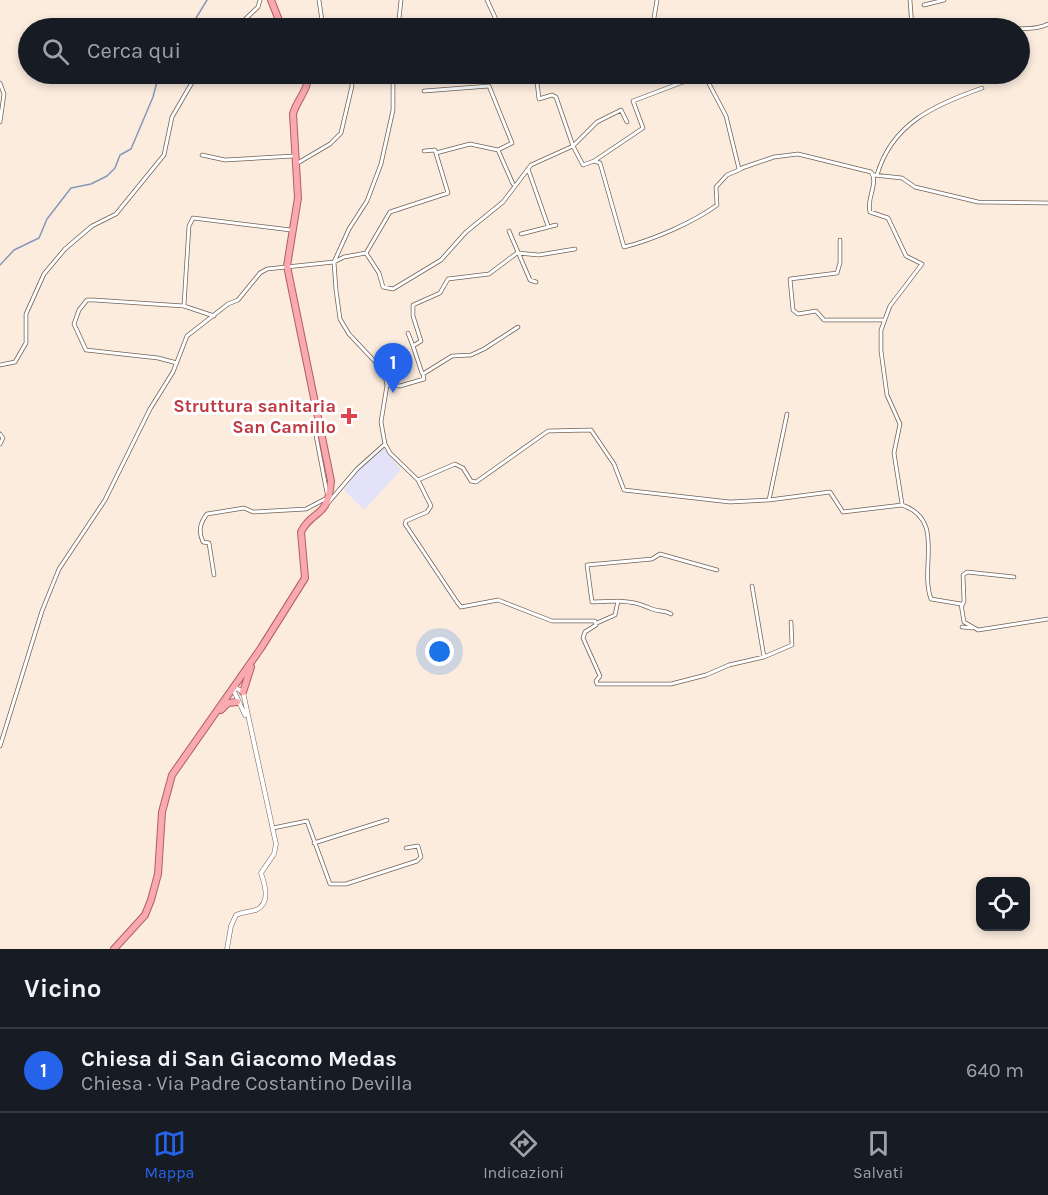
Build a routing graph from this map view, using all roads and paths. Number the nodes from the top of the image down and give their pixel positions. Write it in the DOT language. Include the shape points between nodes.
graph roads {
  1 [pos="260,0"];
  2 [pos="271,0"];
  3 [pos="319,0"];
  4 [pos="401,0"];
  5 [pos="487,0"];
  6 [pos="657,0"];
  7 [pos="910,0"];
  8 [pos="944,0"];
  9 [pos="924,5"];
  10 [pos="247,18"];
  11 [pos="278,18"];
  12 [pos="322,18"];
  13 [pos="399,18"];
  14 [pos="495,18"];
  15 [pos="654,18"];
  16 [pos="911,18"];
  17 [pos="1048,24"];
  18 [pos="1030,30"];
  19 [pos="0,83"];
  20 [pos="191,84"];
  21 [pos="307,84"];
  22 [pos="352,84"];
  23 [pos="393,84"];
  24 [pos="537,84"];
  25 [pos="678,84"];
  26 [pos="708,84"];
  27 [pos="982,88"];
  28 [pos="424,91"];
  29 [pos="0,122"];
  30 [pos="627,122"];
  31 [pos="573,146"];
  32 [pos="498,150"];
  33 [pos="424,151"];
  34 [pos="436,153"];
  35 [pos="202,155"];
  36 [pos="296,156"];
  37 [pos="594,160"];
  38 [pos="296,164"];
  39 [pos="527,168"];
  40 [pos="741,169"];
  41 [pos="875,175"];
  42 [pos="513,184"];
  43 [pos="1048,203"];
  44 [pos="556,225"];
  45 [pos="548,226"];
  46 [pos="291,230"];
  47 [pos="509,231"];
  48 [pos="521,234"];
  49 [pos="840,240"];
  50 [pos="575,249"];
  51 [pos="366,253"];
  52 [pos="520,253"];
  53 [pos="288,257"];
  54 [pos="334,262"];
  55 [pos="278,267"];
  56 [pos="287,269"];
  57 [pos="536,282"];
  58 [pos="184,306"];
  59 [pos="214,316"];
  60 [pos="884,320"];
  61 [pos="518,327"];
  62 [pos="408,333"];
  63 [pos="413,346"];
  64 [pos="177,363"];
  65 [pos="0,365"];
  66 [pos="423,374"];
  67 [pos="387,386"];
  68 [pos="787,414"];
  69 [pos="319,424"];
  70 [pos="0,434"];
  71 [pos="0,444"];
  72 [pos="385,444"];
  73 [pos="418,480"];
  74 [pos="769,500"];
  75 [pos="326,504"];
  76 [pos="902,505"];
  77 [pos="717,570"];
  78 [pos="214,575"];
  79 [pos="1014,577"];
  80 [pos="752,586"];
  81 [pos="618,601"];
  82 [pos="962,606"];
  83 [pos="671,614"];
  84 [pos="1048,619"];
  85 [pos="791,622"];
  86 [pos="597,623"];
  87 [pos="962,627"];
  88 [pos="972,628"];
  89 [pos="261,648"];
  90 [pos="764,657"];
  91 [pos="233,687"];
  92 [pos="243,692"];
  93 [pos="237,702"];
  94 [pos="247,718"];
  95 [pos="208,723"];
  96 [pos="0,746"];
  97 [pos="387,820"];
  98 [pos="273,828"];
  99 [pos="314,843"];
  100 [pos="406,848"];
  101 [pos="114,949"];
  102 [pos="227,949"];
  1 -- 10 [label="street" via="258,8"];
  2 -- 11 [label="main road"];
  3 -- 12 [label="street"];
  4 -- 13 [label="street"];
  5 -- 14 [label="street"];
  6 -- 15 [label="street"];
  7 -- 16 [label="street"];
  8 -- 9 [label="street"];
  17 -- 18 [label="street"];
  19 -- 29 [label="street" via="4,94"];
  20 -- 65 [label="street" via="172,117 164,155 116,214 92,226 56,258 26,314 22,353 15,362"];
  21 -- 36 [label="main road" via="293,114"];
  22 -- 38 [label="street" via="341,133"];
  23 -- 54 [label="street" via="393,110 381,164 367,201 348,229"];
  24 -- 31 [label="street" via="539,99 556,97"];
  25 -- 37 [label="street" via="633,101 643,128"];
  26 -- 40 [label="street" via="726,116"];
  27 -- 41 [label="street" via="934,107 898,135 885,150"];
  28 -- 32 [label="street" via="489,86 512,143"];
  30 -- 31 [label="street" via="621,110 597,123"];
  31 -- 37 [label="street" via="583,165"];
  31 -- 39 [label="street"];
  32 -- 34 [label="street" via="470,144"];
  32 -- 42 [label="street"];
  33 -- 34 [label="street" via="434,149"];
  34 -- 51 [label="street" via="448,193 390,212"];
  35 -- 36 [label="street" via="225,160"];
  36 -- 38 [label="main road"];
  37 -- 40 [label="street" via="600,163 624,247 647,242 674,226 699,218 717,205 716,187 727,175"];
  38 -- 46 [label="main road" via="298,198"];
  39 -- 42 [label="street"];
  39 -- 45 [label="street"];
  40 -- 41 [label="street" via="774,157 798,154"];
  41 -- 43 [label="street" via="902,178 915,187 978,202"];
  41 -- 60 [label="street" via="868,201 870,212 888,218 906,256 922,264"];
  42 -- 51 [label="street" via="502,202 466,232 441,260 393,290 383,287"];
  44 -- 45 [label="street"];
  45 -- 48 [label="street"];
  46 -- 53 [label="main road"];
  46 -- 58 [label="street" via="193,218 189,226"];
  47 -- 52 [label="street"];
  49 -- 60 [label="street" via="837,273 790,279 793,310 798,314 816,311 824,320"];
  50 -- 52 [label="street" via="539,255"];
  51 -- 54 [label="street"];
  52 -- 57 [label="street" via="530,280"];
  52 -- 63 [label="street" via="489,274 448,279 440,293 413,304 421,341"];
  53 -- 55 [label="street"];
  53 -- 56 [label="main road"];
  54 -- 56 [label="street"];
  54 -- 67 [label="street" via="340,319 380,367"];
  55 -- 56 [label="street"];
  55 -- 56 [label="street"];
  55 -- 59 [label="street" via="260,273 238,300"];
  56 -- 69 [label="main road"];
  58 -- 59 [label="street"];
  58 -- 64 [label="street" via="87,300 74,324 86,350"];
  59 -- 64 [label="street" via="187,336"];
  60 -- 76 [label="street" via="881,351 887,395 900,424 894,453"];
  61 -- 66 [label="street" via="471,355 452,356"];
  62 -- 63 [label="street"];
  63 -- 66 [label="street"];
  64 -- 96 [label="street" via="101,505 59,569"];
  66 -- 67 [label="street" via="424,379 418,381"];
  67 -- 72 [label="street" via="381,422"];
  68 -- 74 [label="street"];
  69 -- 75 [label="main road" via="331,481"];
  69 -- 78 [label="street" via="314,425 327,493 324,500 306,509 253,512 244,508 207,514 200,522 201,536 203,542 209,543"];
  70 -- 71 [label="street"];
  72 -- 73 [label="street"];
  72 -- 75 [label="street"];
  73 -- 74 [label="street" via="455,464 476,482 549,431 591,430 614,464 624,490 730,502"];
  73 -- 86 [label="street" via="431,506 405,524 461,607 498,600 552,621"];
  74 -- 76 [label="street" via="830,492 843,512"];
  75 -- 89 [label="main road" via="301,532 305,578"];
  76 -- 82 [label="street" via="926,522 931,599"];
  77 -- 81 [label="street" via="660,554 652,559 587,565 592,602"];
  79 -- 82 [label="street" via="967,572 963,575"];
  80 -- 90 [label="street"];
  81 -- 83 [label="street" via="643,603"];
  81 -- 86 [label="street" via="615,615"];
  82 -- 88 [label="street" via="962,619"];
  84 -- 88 [label="street"];
  85 -- 90 [label="street" via="793,644"];
  86 -- 90 [label="street" via="583,638 600,676 597,684 671,684"];
  87 -- 88 [label="street"];
  89 -- 91 [label="main road"];
  89 -- 92 [label="main road" via="244,681"];
  91 -- 92 [label="street"];
  91 -- 93 [label="street"];
  91 -- 95 [label="main road"];
  92 -- 94 [label="street"];
  93 -- 94 [label="street"];
  93 -- 95 [label="main road" via="228,703"];
  94 -- 98 [label="street"];
  95 -- 101 [label="main road" via="177,765 167,787 158,874 145,915"];
  97 -- 99 [label="street"];
  98 -- 99 [label="street" via="305,820"];
  98 -- 102 [label="street" via="275,849 261,873 266,889 264,902 258,909 237,915"];
  99 -- 100 [label="street" via="327,882 340,885 417,861 422,855 418,846"];
}
